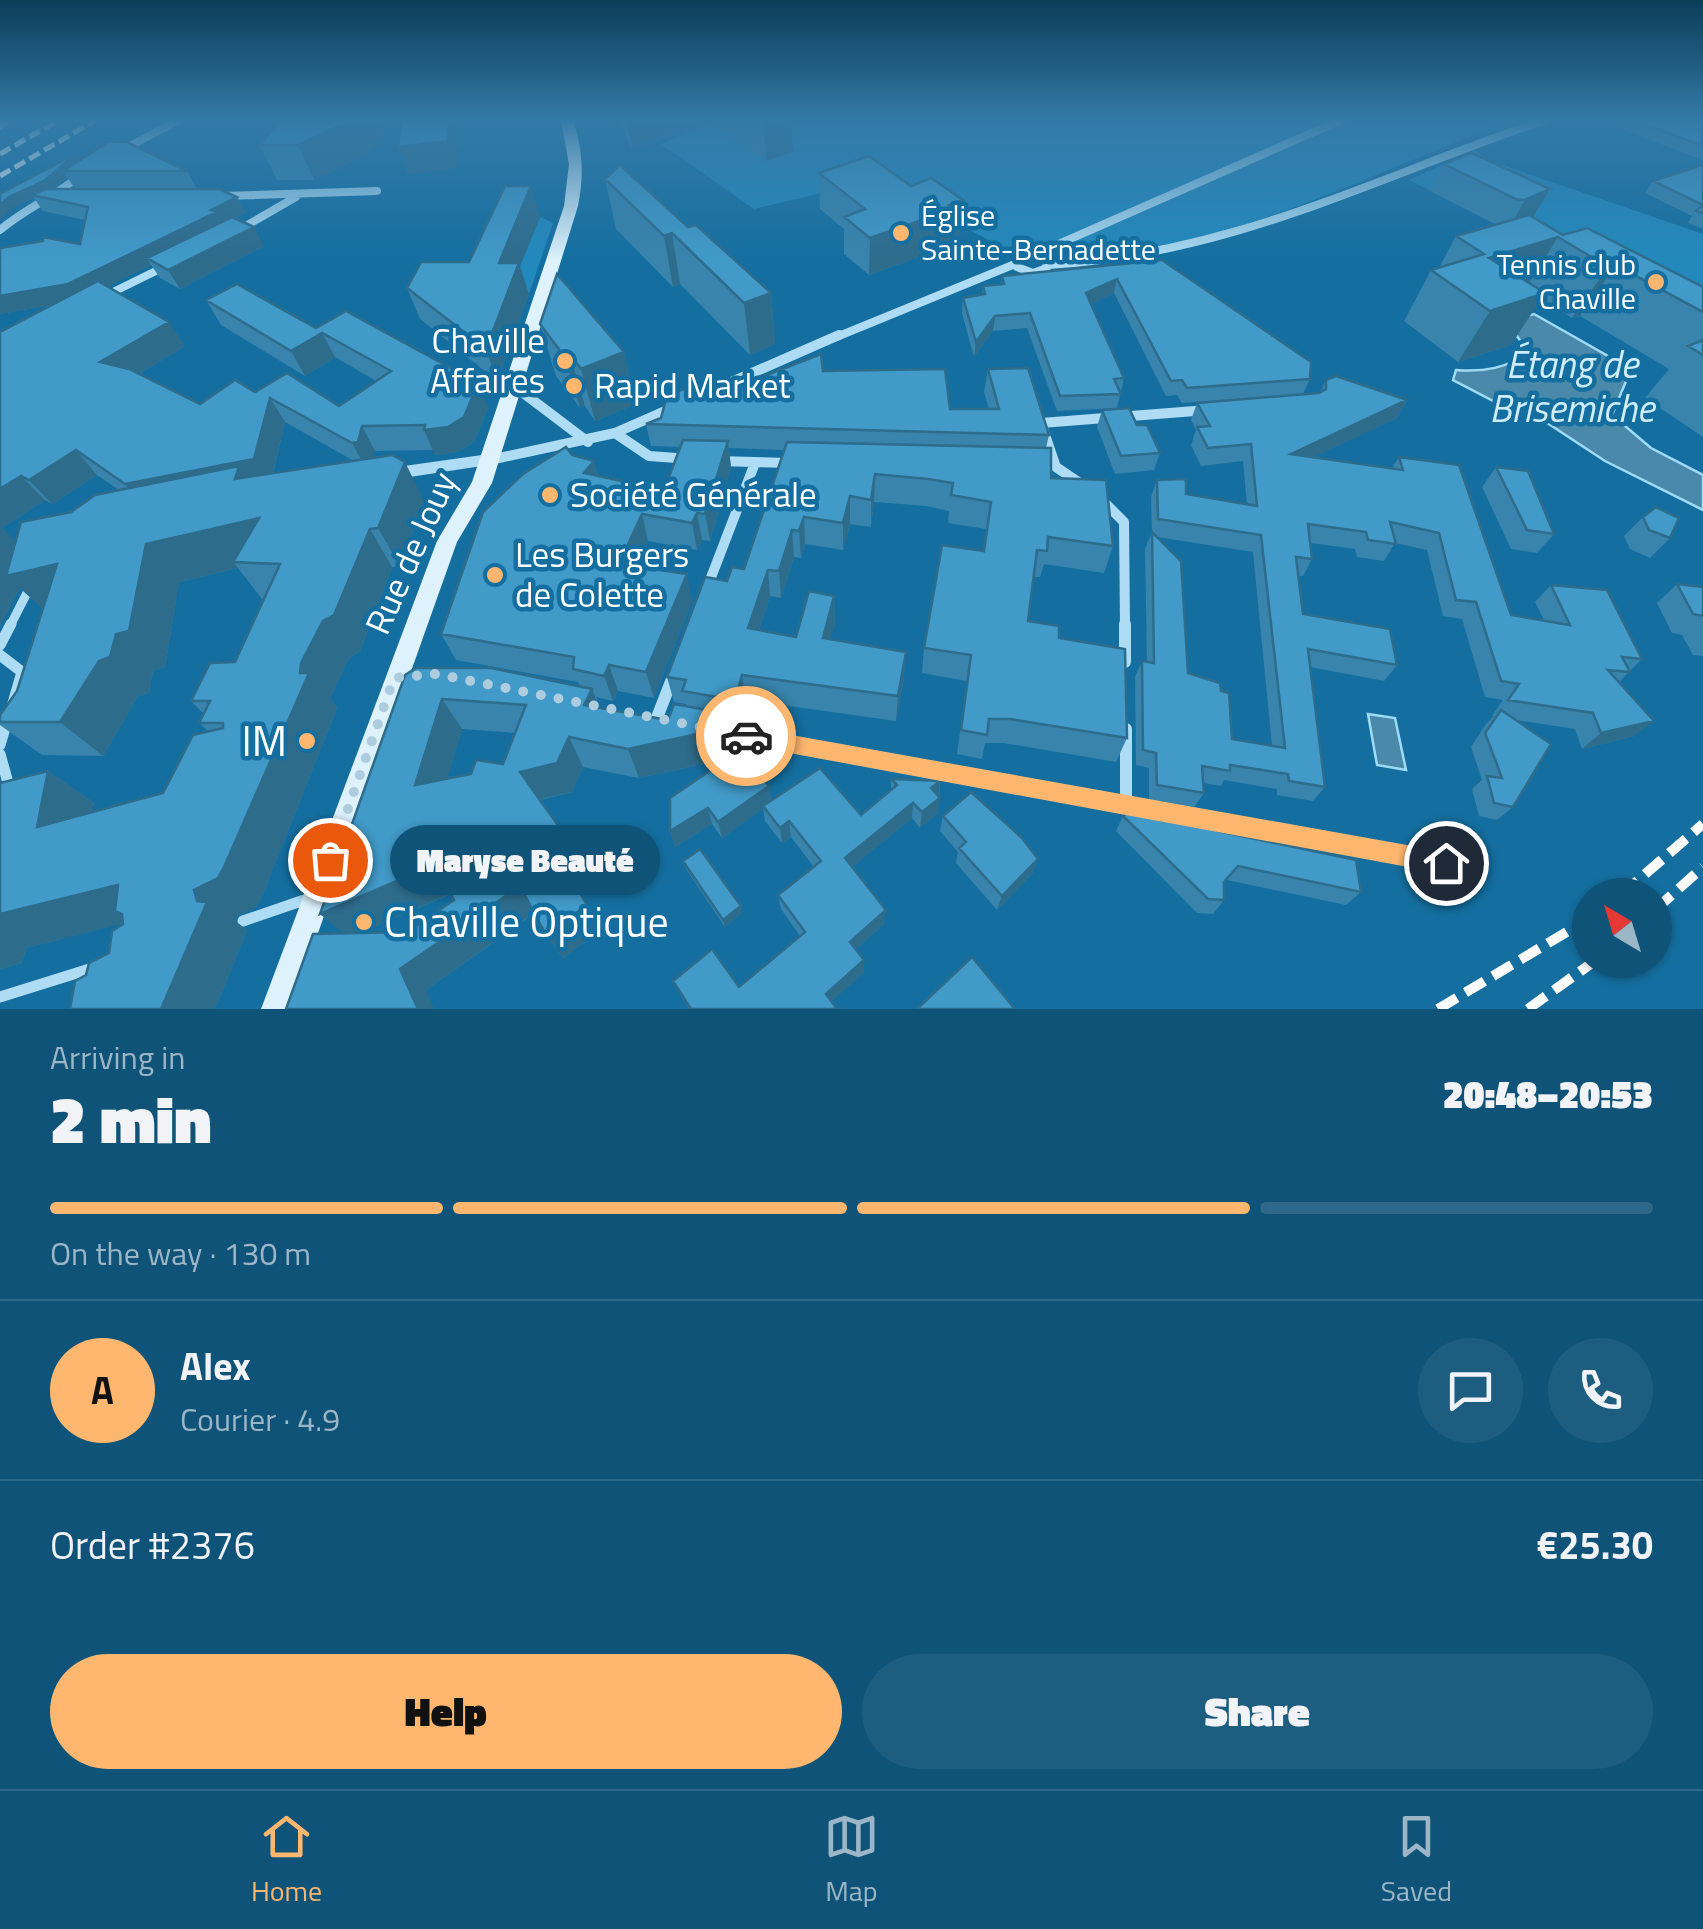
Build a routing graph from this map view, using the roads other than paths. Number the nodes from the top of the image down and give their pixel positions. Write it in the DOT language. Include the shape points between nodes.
graph roads {
  1 [pos="91,167"];
  2 [pos="575,167"];
  3 [pos="1234,167"];
  4 [pos="1413,167"];
  5 [pos="377,191"];
  6 [pos="216,196"];
  7 [pos="55,197"];
  8 [pos="71,197"];
  9 [pos="296,197"];
  10 [pos="0,230"];
  11 [pos="221,239"];
  12 [pos="1036,254"];
  13 [pos="170,264"];
  14 [pos="1015,264"];
  15 [pos="1048,265"];
  16 [pos="102,298"];
  17 [pos="514,386"];
  18 [pos="1214,409"];
  19 [pos="615,433"];
  20 [pos="588,442"];
  21 [pos="489,460"];
  22 [pos="755,463"];
  23 [pos="812,464"];
  24 [pos="1037,467"];
  25 [pos="1056,467"];
  26 [pos="373,477"];
  27 [pos="36,575"];
  28 [pos="699,610"];
  29 [pos="0,645"];
  30 [pos="0,655"];
  31 [pos="678,664"];
  32 [pos="1125,668"];
  33 [pos="1126,706"];
  34 [pos="638,716"];
  35 [pos="656,720"];
  36 [pos="676,723"];
  37 [pos="696,726"];
  38 [pos="0,744"];
  39 [pos="0,754"];
  40 [pos="8,800"];
  41 [pos="1126,803"];
  42 [pos="1161,810"];
  43 [pos="1196,816"];
  44 [pos="1446,863"];
  45 [pos="317,896"];
  46 [pos="243,922"];
  47 [pos="107,964"];
  48 [pos="0,997"];
  49 [pos="276,1009"];
  1 -- 7 [label="street"];
  2 -- 17 [label="main road, Rue de Jouy" via="574,201"];
  3 -- 12 [label="street"];
  4 -- 15 [label="street" via="1234,238 1163,255"];
  5 -- 9 [label="street"];
  6 -- 9 [label="street"];
  7 -- 8 [label="street"];
  7 -- 10 [label="street"];
  9 -- 11 [label="street"];
  12 -- 14 [label="street" via="1018,256"];
  12 -- 15 [label="street"];
  13 -- 16 [label="street"];
  14 -- 15 [label="street" via="1033,272"];
  14 -- 19 [label="street"];
  17 -- 20 [label="street"];
  17 -- 21 [label="main road, Rue de Jouy"];
  18 -- 25 [label="street" via="1041,423"];
  19 -- 20 [label="street"];
  19 -- 22 [label="street" via="649,456"];
  20 -- 21 [label="street"];
  21 -- 26 [label="street"];
  21 -- 45 [label="main road, Rue de Jouy" via="447,541"];
  22 -- 23 [label="street"];
  22 -- 28 [label="street"];
  24 -- 25 [label="street"];
  25 -- 32 [label="street" via="1124,522"];
  27 -- 29 [label="street"];
  30 -- 38 [label="street" via="22,672"];
  31 -- 35 [label="street"];
  33 -- 41 [label="street"];
  34 -- 35 [label="street"];
  35 -- 36 [label="street"];
  37 -- 41 [label="street"];
  39 -- 40 [label="street"];
  41 -- 42 [label="street"];
  43 -- 44 [label="street"];
  45 -- 46 [label="street"];
  45 -- 49 [label="main road, Rue de Jouy"];
  47 -- 48 [label="street"];
}
